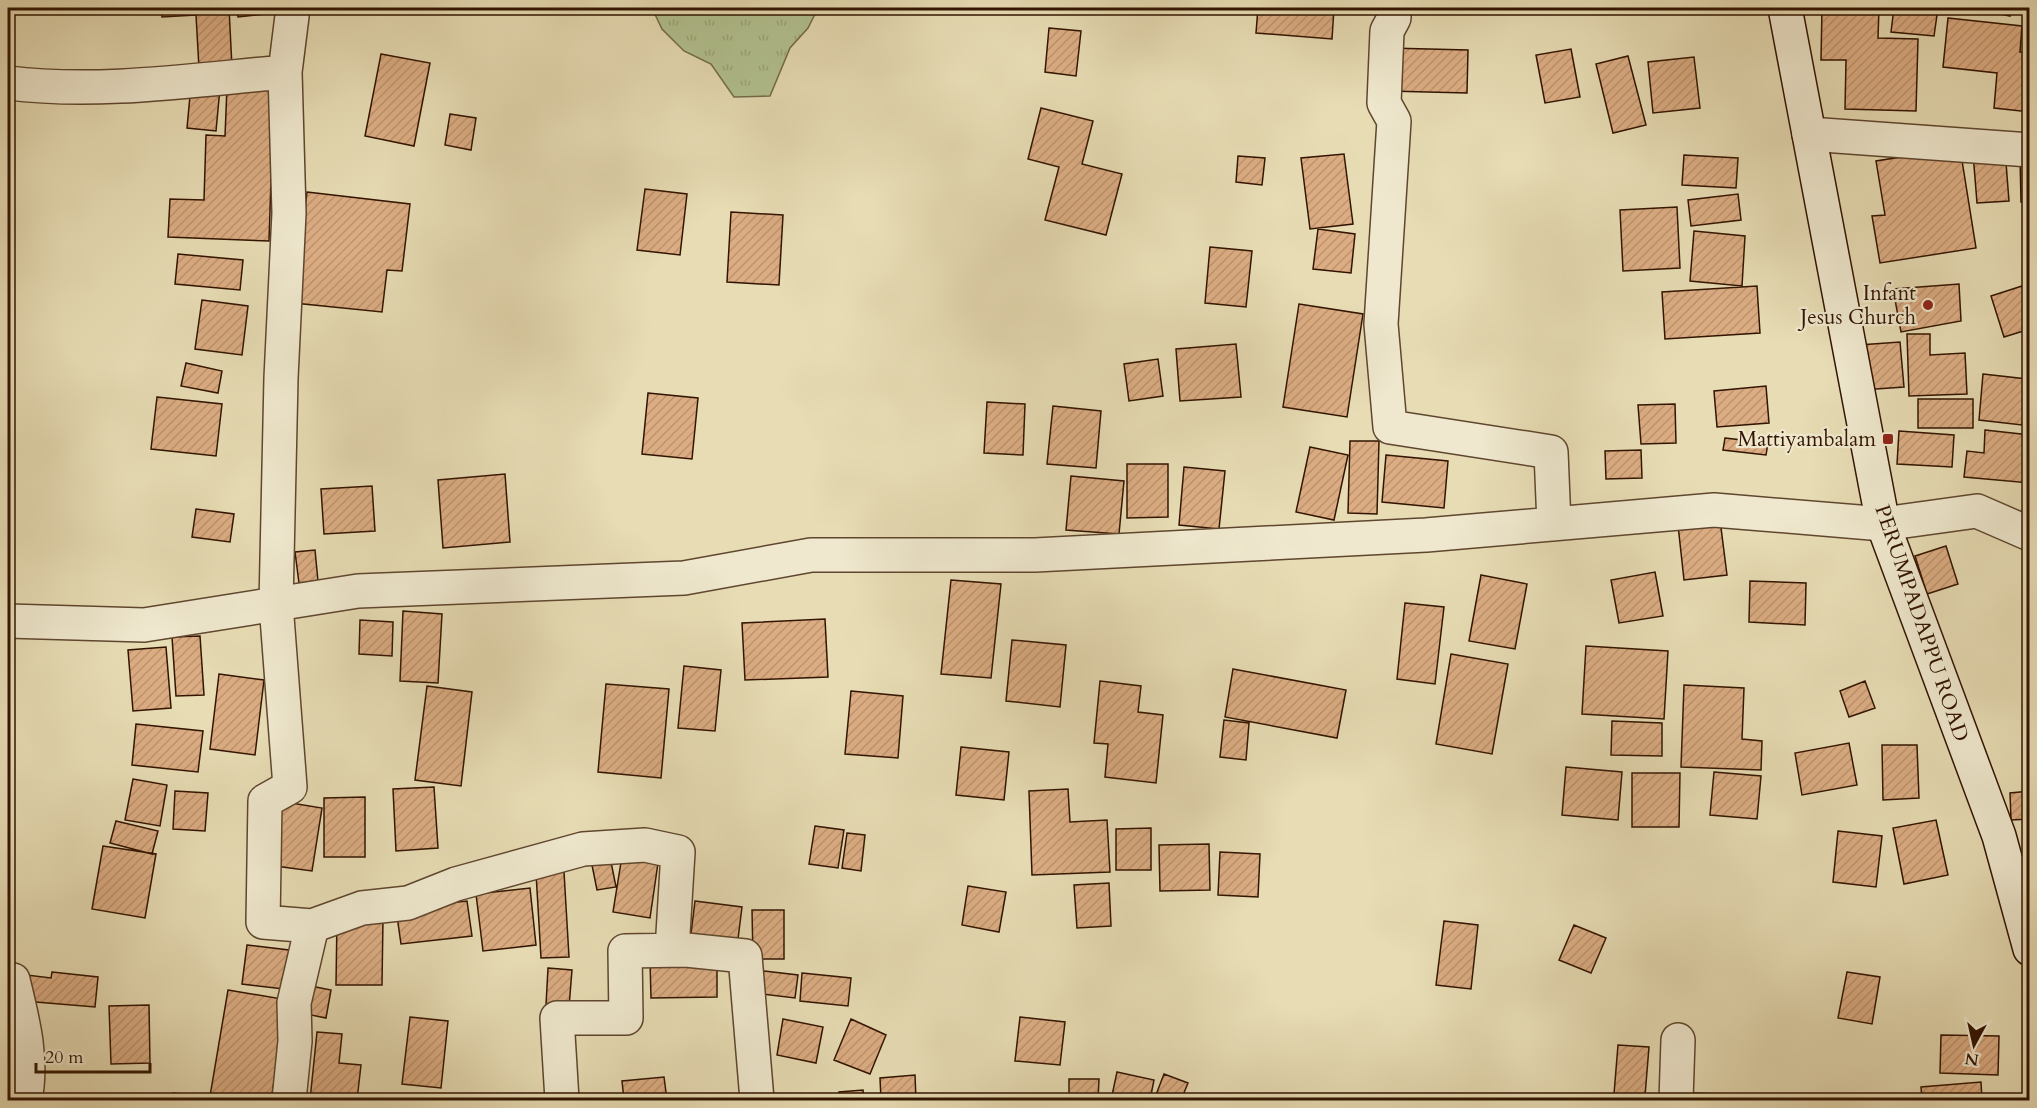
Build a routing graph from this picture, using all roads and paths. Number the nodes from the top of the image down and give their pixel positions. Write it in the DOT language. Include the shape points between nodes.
graph roads {
  1 [pos="293,8"];
  2 [pos="1394,8"];
  3 [pos="1785,8"];
  4 [pos="285,72"];
  5 [pos="8,83"];
  6 [pos="1809,134"];
  7 [pos="2030,150"];
  8 [pos="1554,524"];
  9 [pos="1883,524"];
  10 [pos="2030,534"];
  11 [pos="276,604"];
  12 [pos="8,621"];
  13 [pos="312,926"];
  14 [pos="2030,949"];
  15 [pos="672,950"];
  16 [pos="8,980"];
  17 [pos="1678,1040"];
  18 [pos="25,1101"];
  19 [pos="289,1101"];
  20 [pos="562,1101"];
  21 [pos="757,1101"];
  22 [pos="1676,1101"];
  1 -- 4 [label="street"];
  2 -- 8 [label="street" via="1387,31 1383,103 1394,121 1381,324 1390,427 1551,452"];
  3 -- 6 [label="street, PERUMPADAPPU ROAD"];
  4 -- 5 [label="street" via="145,86"];
  4 -- 11 [label="street" via="289,213"];
  6 -- 7 [label="street"];
  6 -- 9 [label="street, PERUMPADAPPU ROAD"];
  8 -- 9 [label="street" via="1714,510"];
  8 -- 11 [label="street" via="1035,555 811,555 684,578 358,591"];
  9 -- 10 [label="street" via="1977,511"];
  9 -- 14 [label="street, PERUMPADAPPU ROAD" via="1999,836"];
  11 -- 12 [label="street" via="144,625"];
  11 -- 13 [label="street" via="290,788 265,801 263,922"];
  13 -- 15 [label="street" via="362,908 408,903 456,884 583,849 645,845 678,852"];
  13 -- 19 [label="street" via="294,1004"];
  15 -- 20 [label="street" via="625,951 626,1018 557,1018"];
  15 -- 21 [label="street" via="746,956"];
  16 -- 18 [label="street" via="13,981 26,1032 30,1074"];
  17 -- 22 [label="street"];
}
